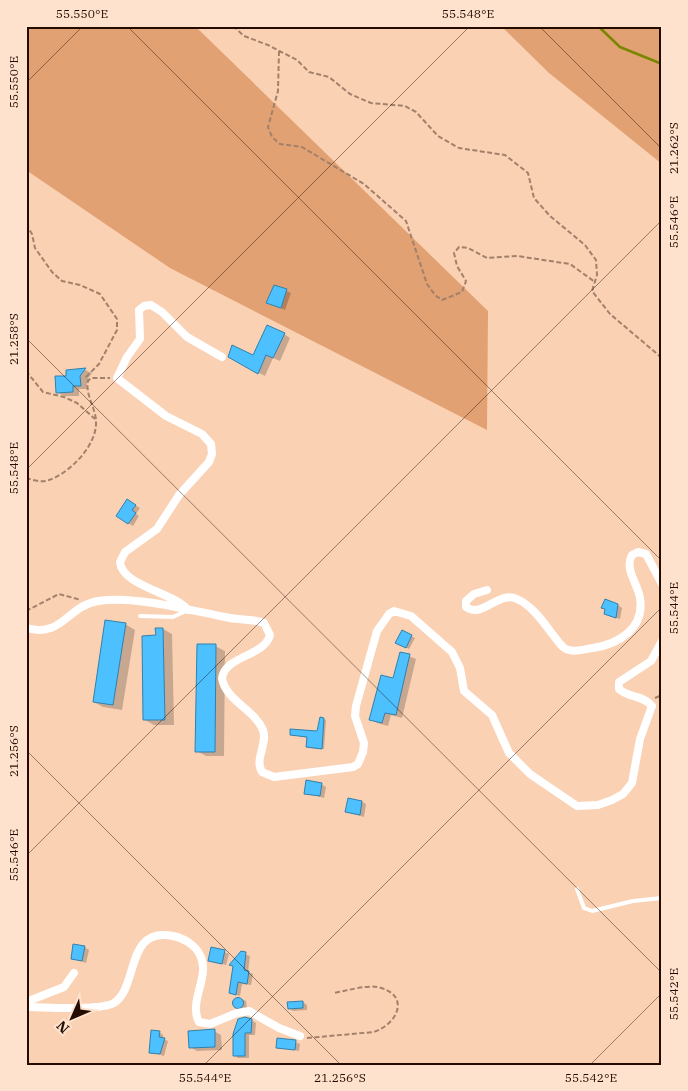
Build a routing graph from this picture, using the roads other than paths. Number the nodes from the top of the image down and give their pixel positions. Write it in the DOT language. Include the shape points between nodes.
graph roads {
  1 [pos="222,357"];
  2 [pos="662,584"];
  3 [pos="487,590"];
  4 [pos="188,610"];
  5 [pos="140,616"];
  6 [pos="26,628"];
  7 [pos="662,641"];
  8 [pos="577,888"];
  9 [pos="662,898"];
  10 [pos="74,973"];
  11 [pos="26,1002"];
  12 [pos="26,1007"];
  13 [pos="300,1036"];
  1 -- 4 [label="street" via="187,337 162,312 151,305 144,306 139,310 138,318 140,340 127,357 118,378 166,416 202,434 211,444 209,462 179,495 157,529 125,552 120,562 128,576 178,600"];
  2 -- 3 [label="street" via="646,554 632,554 629,566 641,600 632,627 620,641 610,645 570,651 530,608 517,599 506,597 474,611 466,607 466,601 474,594"];
  4 -- 5 [label="lane" via="173,617"];
  4 -- 6 [label="street" via="122,600 90,603 74,611 56,628 38,631"];
  4 -- 7 [label="street" via="260,622 269,631 266,643 228,666 222,678 225,687 263,731 259,764 262,772 274,777 358,764 364,743 355,713 376,631 389,614 404,613 452,652 460,668 464,691 492,715 509,753 524,769 577,806 605,802 623,794 632,783 640,739 652,706 644,699 623,692 619,682 651,660"];
  8 -- 9 [label="lane" via="584,908 592,910 633,900"];
  10 -- 11 [label="street" via="64,987"];
  12 -- 13 [label="street" via="96,1007 115,1002 124,990 138,951 145,943 165,934 188,942 202,958 204,967 196,1009 199,1022 210,1024 249,1011 278,1028"];
}
